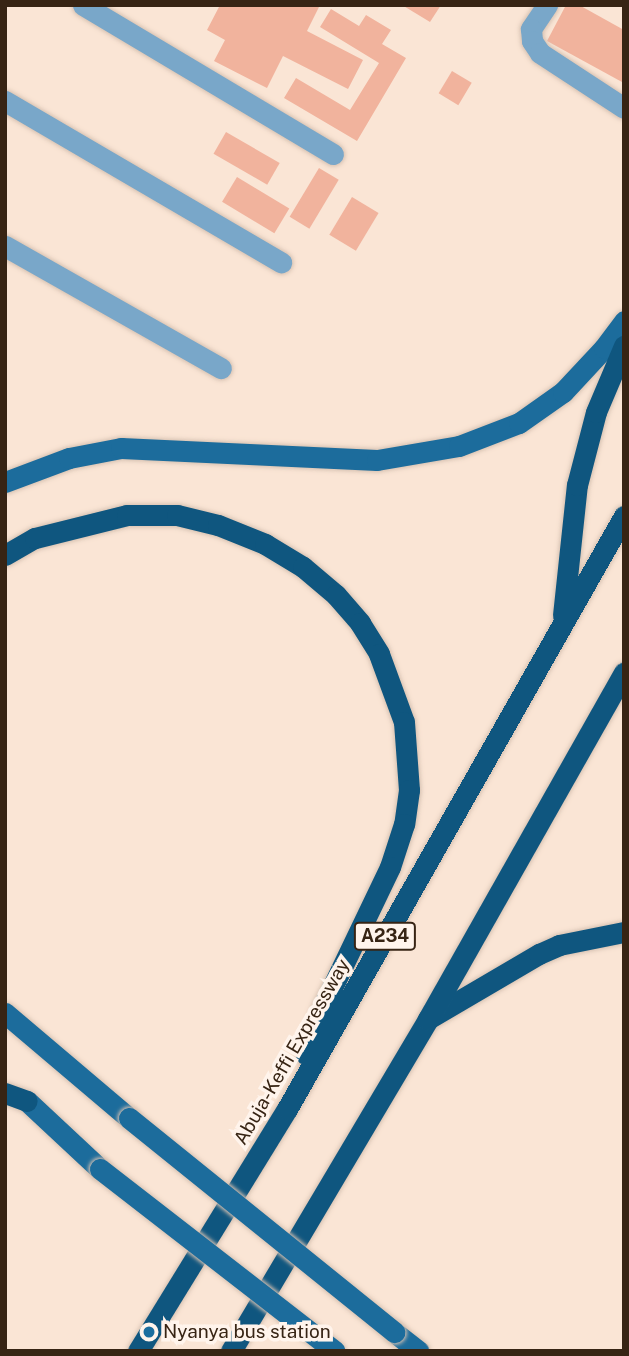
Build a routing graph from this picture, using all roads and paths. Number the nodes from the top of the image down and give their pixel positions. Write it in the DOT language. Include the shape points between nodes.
graph roads {
  1 [pos="83,5"];
  2 [pos="547,5"];
  3 [pos="5,101"];
  4 [pos="624,108"];
  5 [pos="333,154"];
  6 [pos="5,246"];
  7 [pos="281,262"];
  8 [pos="624,321"];
  9 [pos="624,346"];
  10 [pos="221,368"];
  11 [pos="5,482"];
  12 [pos="624,516"];
  13 [pos="5,555"];
  14 [pos="561,626"];
  15 [pos="624,673"];
  16 [pos="624,932"];
  17 [pos="5,1013"];
  18 [pos="428,1019"];
  19 [pos="5,1082"];
  20 [pos="5,1093"];
  21 [pos="27,1101"];
  22 [pos="287,1109"];
  23 [pos="138,1351"];
  24 [pos="231,1351"];
  25 [pos="335,1351"];
  26 [pos="418,1351"];
  1 -- 5 [label="street"];
  2 -- 4 [label="street" via="531,29 540,53"];
  3 -- 7 [label="street"];
  6 -- 10 [label="street"];
  8 -- 11 [label="main road" via="563,392 519,423 459,446 377,460 121,448 69,458"];
  9 -- 14 [label="highway" via="596,412 578,485"];
  12 -- 14 [label="highway, Abuja-Keffi Expressway / A234"];
  13 -- 22 [label="highway" via="34,538 127,515 177,515 265,544 303,567 336,595 379,654 404,722 409,790 404,824 390,867 322,1009"];
  14 -- 22 [label="highway, Abuja-Keffi Expressway / A234"];
  15 -- 18 [label="highway"];
  16 -- 18 [label="highway" via="559,945"];
  17 -- 26 [label="main road, bridge"];
  18 -- 24 [label="highway"];
  19 -- 21 [label="street"];
  20 -- 21 [label="highway"];
  21 -- 25 [label="main road, bridge" via="100,1169"];
  22 -- 23 [label="highway, Abuja-Keffi Expressway / A234"];
}
